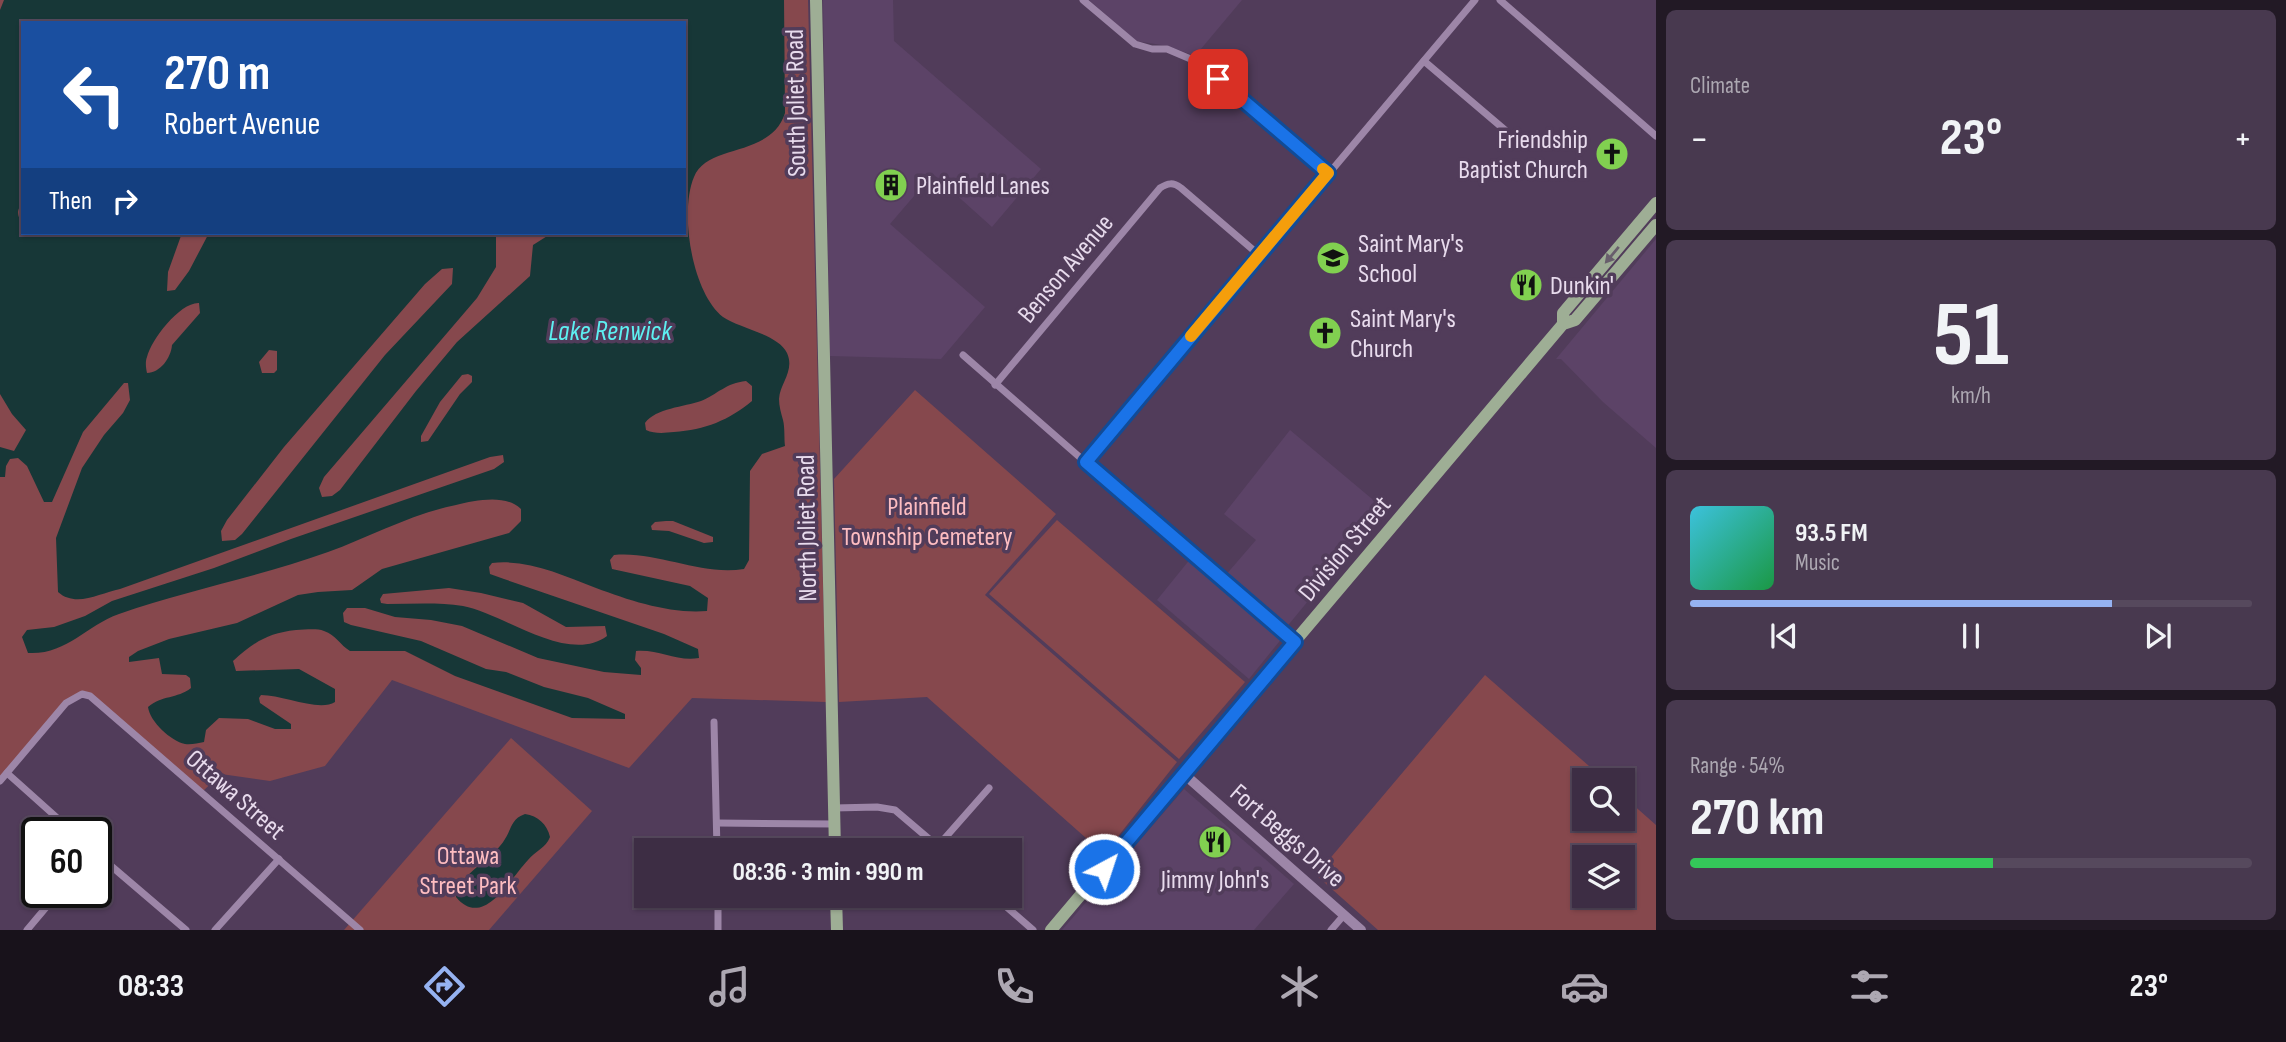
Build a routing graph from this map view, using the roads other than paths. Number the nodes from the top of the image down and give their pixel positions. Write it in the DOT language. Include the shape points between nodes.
graph roads {
  1 [pos="816,0"];
  2 [pos="1083,0"];
  3 [pos="1475,0"];
  4 [pos="1500,0"];
  5 [pos="1424,61"];
  6 [pos="1506,130"];
  7 [pos="1656,136"];
  8 [pos="1328,173"];
  9 [pos="1656,203"];
  10 [pos="820,204"];
  11 [pos="1656,225"];
  12 [pos="1259,255"];
  13 [pos="1563,324"];
  14 [pos="963,355"];
  15 [pos="995,385"];
  16 [pos="1086,462"];
  17 [pos="1295,642"];
  18 [pos="714,722"];
  19 [pos="7,773"];
  20 [pos="1184,775"];
  21 [pos="0,781"];
  22 [pos="989,788"];
  23 [pos="834,808"];
  24 [pos="56,817"];
  25 [pos="717,823"];
  26 [pos="834,824"];
  27 [pos="718,838"];
  28 [pos="835,838"];
  29 [pos="927,838"];
  30 [pos="948,838"];
  31 [pos="279,859"];
  32 [pos="112,867"];
  33 [pos="46,908"];
  34 [pos="718,908"];
  35 [pos="836,908"];
  36 [pos="1008,908"];
  37 [pos="1344,915"];
  38 [pos="27,930"];
  39 [pos="186,930"];
  40 [pos="215,930"];
  41 [pos="360,930"];
  42 [pos="718,930"];
  43 [pos="837,930"];
  44 [pos="1033,930"];
  45 [pos="1051,930"];
  46 [pos="1331,930"];
  47 [pos="1361,930"];
  1 -- 10 [label="main road, South Joliet Road"];
  2 -- 8 [label="street" via="1135,44 1200,63"];
  3 -- 5 [label="street"];
  4 -- 7 [label="street"];
  5 -- 6 [label="street"];
  5 -- 8 [label="street"];
  8 -- 12 [label="street"];
  9 -- 13 [label="main road, Division Street, one-way" via="1563,313"];
  10 -- 23 [label="main road, North Joliet Road"];
  11 -- 13 [label="main road, Division Street" via="1576,320"];
  12 -- 15 [label="street, Benson Avenue" via="1181,188 1171,184 1160,188"];
  12 -- 16 [label="street"];
  13 -- 17 [label="main road, Division Street"];
  14 -- 15 [label="street"];
  15 -- 16 [label="street"];
  16 -- 17 [label="street"];
  17 -- 20 [label="main road, Division Street"];
  18 -- 25 [label="street"];
  19 -- 21 [label="street"];
  19 -- 24 [label="street"];
  19 -- 31 [label="street, Ottawa Street" via="66,703 82,694 94,698"];
  20 -- 37 [label="street, Fort Beggs Drive"];
  20 -- 45 [label="main road, Division Street"];
  22 -- 30 [label="street"];
  23 -- 26 [label="main road, North Joliet Road"];
  23 -- 29 [label="street" via="895,810"];
  25 -- 26 [label="street"];
  25 -- 27 [label="street"];
  26 -- 28 [label="main road, North Joliet Road"];
  31 -- 40 [label="street"];
  31 -- 41 [label="street, Ottawa Street"];
  32 -- 39 [label="street"];
  33 -- 38 [label="street"];
  34 -- 42 [label="street"];
  35 -- 43 [label="main road"];
  36 -- 44 [label="street"];
  37 -- 46 [label="street"];
  37 -- 47 [label="street, Fort Beggs Drive"];
}
